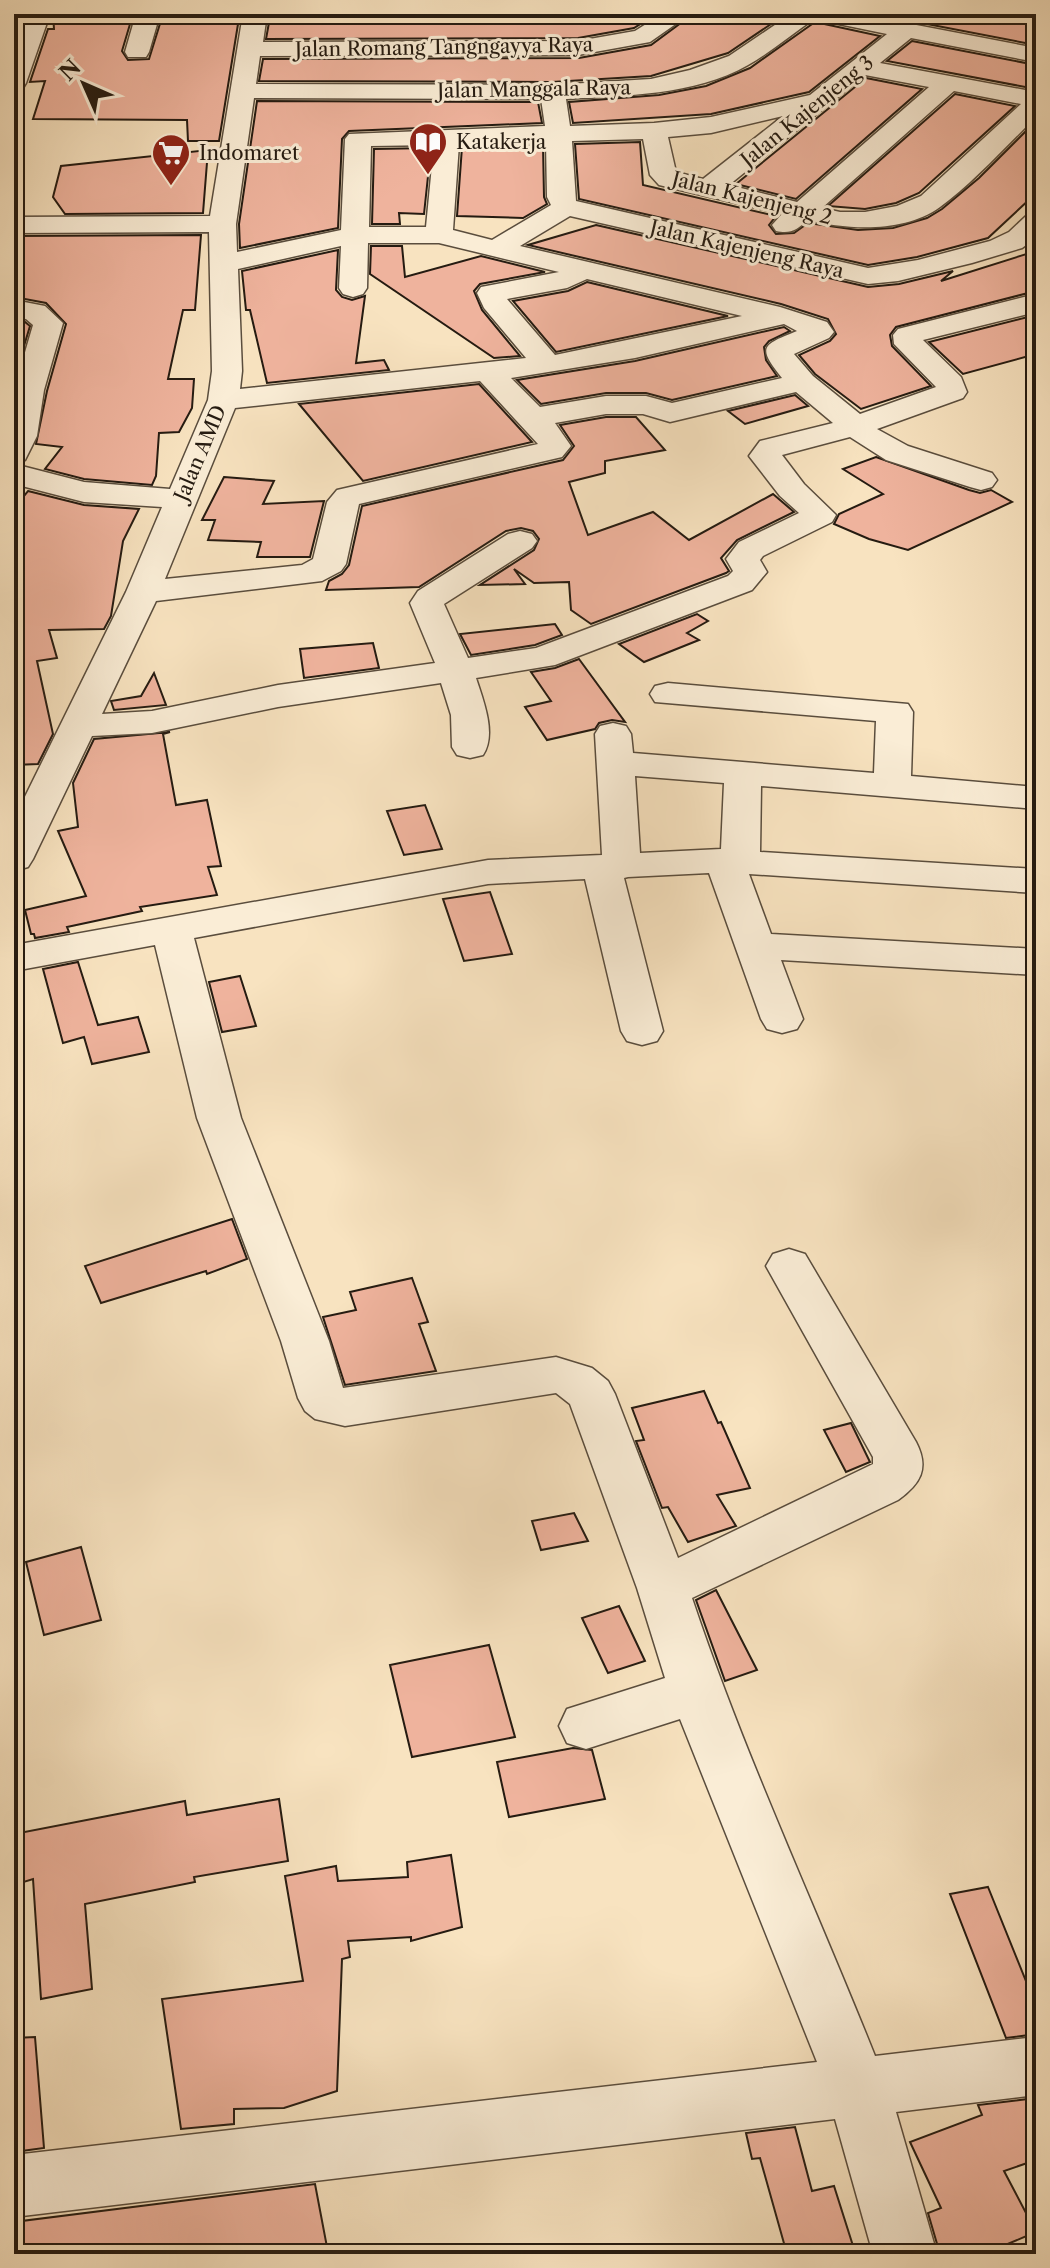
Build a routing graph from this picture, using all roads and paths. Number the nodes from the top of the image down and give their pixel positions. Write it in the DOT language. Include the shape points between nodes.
graph roads {
  1 [pos="38,14"];
  2 [pos="148,14"];
  3 [pos="255,14"];
  4 [pos="678,14"];
  5 [pos="806,14"];
  6 [pos="822,14"];
  7 [pos="905,31"];
  8 [pos="250,49"];
  9 [pos="137,52"];
  10 [pos="1036,55"];
  11 [pos="863,67"];
  12 [pos="14,83"];
  13 [pos="947,84"];
  14 [pos="242,91"];
  15 [pos="354,91"];
  16 [pos="552,92"];
  17 [pos="821,100"];
  18 [pos="1036,101"];
  19 [pos="654,131"];
  20 [pos="559,136"];
  21 [pos="358,139"];
  22 [pos="447,139"];
  23 [pos="708,189"];
  24 [pos="566,207"];
  25 [pos="801,211"];
  26 [pos="222,224"];
  27 [pos="14,225"];
  28 [pos="1033,229"];
  29 [pos="354,235"];
  30 [pos="439,235"];
  31 [pos="496,249"];
  32 [pos="758,250"];
  33 [pos="222,264"];
  34 [pos="581,269"];
  35 [pos="353,288"];
  36 [pos="812,300"];
  37 [pos="1036,303"];
  38 [pos="14,309"];
  39 [pos="548,365"];
  40 [pos="490,374"];
  41 [pos="802,382"];
  42 [pos="223,400"];
  43 [pos="532,418"];
  44 [pos="856,426"];
  45 [pos="14,453"];
  46 [pos="14,474"];
  47 [pos="981,480"];
  48 [pos="180,499"];
  49 [pos="520,541"];
  50 [pos="143,592"];
  51 [pos="455,669"];
  52 [pos="668,694"];
  53 [pos="77,726"];
  54 [pos="470,747"];
  55 [pos="743,773"];
  56 [pos="892,785"];
  57 [pos="1036,798"];
  58 [pos="14,859"];
  59 [pos="732,863"];
  60 [pos="612,867"];
  61 [pos="1036,881"];
  62 [pos="172,931"];
  63 [pos="755,946"];
  64 [pos="14,958"];
  65 [pos="1036,962"];
  66 [pos="782,1019"];
  67 [pos="642,1031"];
  68 [pos="789,1266"];
  69 [pos="663,1588"];
  70 [pos="696,1691"];
  71 [pos="586,1726"];
  72 [pos="1036,2066"];
  73 [pos="858,2089"];
  74 [pos="14,2186"];
  75 [pos="905,2254"];
  1 -- 12 [label="street"];
  2 -- 9 [label="street"];
  3 -- 8 [label="street, Jalan AMD"];
  4 -- 8 [label="street, Jalan Romang Tangngayya Raya" via="642,37 578,48 369,38"];
  5 -- 16 [label="street, Jalan Manggala Raya" via="750,55 697,76 625,89"];
  6 -- 7 [label="street"];
  7 -- 10 [label="street"];
  7 -- 11 [label="street, Jalan Kajenjeng 3"];
  8 -- 14 [label="street, Jalan AMD"];
  11 -- 13 [label="street"];
  11 -- 17 [label="street, Jalan Kajenjeng 3"];
  13 -- 18 [label="street"];
  13 -- 25 [label="street"];
  14 -- 15 [label="street, Jalan Manggala Raya"];
  14 -- 26 [label="street, Jalan AMD"];
  15 -- 16 [label="street, Jalan Manggala Raya"];
  15 -- 21 [label="street"];
  16 -- 20 [label="street"];
  17 -- 19 [label="street" via="711,125"];
  17 -- 23 [label="street, Jalan Kajenjeng 3"];
  18 -- 25 [label="street, Jalan Kajenjeng 2" via="921,208 858,221"];
  19 -- 20 [label="street"];
  19 -- 23 [label="street, Jalan Kajenjeng 2" via="665,177"];
  20 -- 22 [label="street"];
  20 -- 24 [label="street" via="560,197"];
  21 -- 22 [label="street"];
  21 -- 29 [label="street"];
  22 -- 30 [label="street"];
  23 -- 25 [label="street, Jalan Kajenjeng 2"];
  24 -- 31 [label="street"];
  24 -- 32 [label="street, Jalan Kajenjeng Raya"];
  25 -- 32 [label="street"];
  26 -- 27 [label="street"];
  26 -- 33 [label="street, Jalan AMD"];
  28 -- 36 [label="street, Jalan Kajenjeng Raya" via="999,246 868,276"];
  29 -- 30 [label="street"];
  29 -- 33 [label="street"];
  29 -- 35 [label="street"];
  30 -- 31 [label="street"];
  31 -- 34 [label="street"];
  32 -- 36 [label="street, Jalan Kajenjeng Raya"];
  33 -- 42 [label="street, Jalan AMD" via="227,371"];
  34 -- 36 [label="street"];
  34 -- 39 [label="street" via="567,280 491,293"];
  36 -- 39 [label="street" via="635,349"];
  36 -- 41 [label="street" via="820,330 778,352"];
  37 -- 44 [label="street" via="908,335 909,344 950,383 952,392"];
  38 -- 45 [label="street" via="40,314 48,323"];
  39 -- 40 [label="street"];
  40 -- 42 [label="street"];
  40 -- 43 [label="street"];
  41 -- 43 [label="street" via="670,413 646,405 606,405"];
  41 -- 44 [label="street"];
  42 -- 48 [label="street, Jalan AMD"];
  43 -- 50 [label="street" via="553,441 551,450 345,499 329,564 321,569 296,577"];
  44 -- 47 [label="street" via="890,449"];
  44 -- 51 [label="street" via="765,453 791,489 820,515 751,549 743,559 750,572 740,583 556,655"];
  46 -- 48 [label="street" via="84,492"];
  48 -- 50 [label="street, Jalan AMD"];
  49 -- 51 [label="street" via="428,600"];
  50 -- 53 [label="street, Jalan AMD"];
  51 -- 53 [label="street" via="152,722"];
  51 -- 54 [label="street" via="469,715"];
  52 -- 56 [label="street" via="895,712"];
  53 -- 58 [label="street, Jalan AMD"];
  55 -- 56 [label="street"];
  55 -- 59 [label="street"];
  55 -- 60 [label="street" via="613,748"];
  56 -- 57 [label="street"];
  59 -- 60 [label="street"];
  59 -- 61 [label="street"];
  59 -- 63 [label="street"];
  60 -- 62 [label="street" via="488,872"];
  60 -- 67 [label="street"];
  62 -- 64 [label="street"];
  62 -- 69 [label="street" via="219,1118 322,1398 345,1407 541,1376 575,1381 591,1394"];
  63 -- 65 [label="street"];
  63 -- 66 [label="street"];
  68 -- 69 [label="street" via="898,1456 898,1473"];
  69 -- 70 [label="street"];
  70 -- 71 [label="street"];
  70 -- 73 [label="street"];
  72 -- 73 [label="street"];
  73 -- 74 [label="street"];
  73 -- 75 [label="street"];
}
